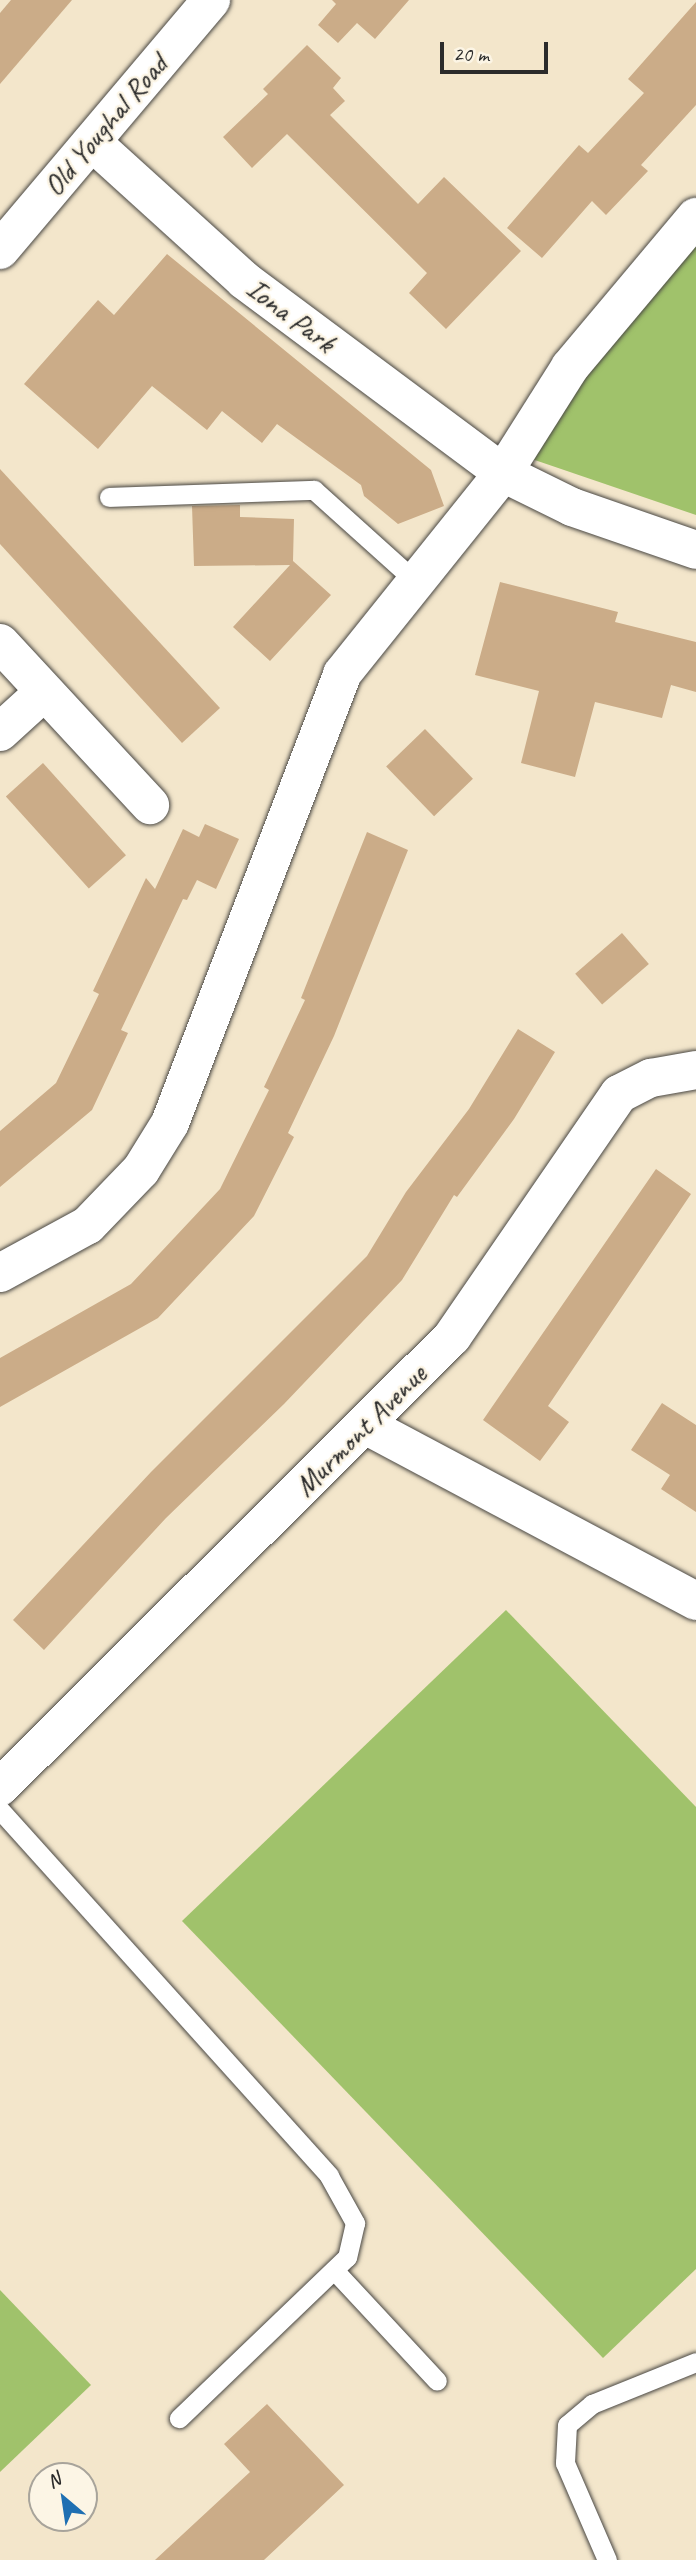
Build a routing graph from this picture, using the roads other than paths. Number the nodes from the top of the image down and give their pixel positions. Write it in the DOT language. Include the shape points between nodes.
graph roads {
  1 [pos="211,0"];
  2 [pos="92,142"];
  3 [pos="696,217"];
  4 [pos="0,250"];
  5 [pos="503,473"];
  6 [pos="108,497"];
  7 [pos="696,550"];
  8 [pos="415,582"];
  9 [pos="0,643"];
  10 [pos="44,692"];
  11 [pos="0,732"];
  12 [pos="150,805"];
  13 [pos="696,1070"];
  14 [pos="0,1273"];
  15 [pos="365,1425"];
  16 [pos="696,1601"];
  17 [pos="0,1787"];
  18 [pos="0,1810"];
  19 [pos="334,2270"];
  20 [pos="696,2362"];
  21 [pos="437,2381"];
  22 [pos="178,2418"];
  23 [pos="607,2560"];
  1 -- 2 [label="street, Old Youghal Road"];
  2 -- 4 [label="street, Old Youghal Road"];
  2 -- 5 [label="street, Iona Park" via="244,280"];
  3 -- 5 [label="street" via="570,367"];
  5 -- 7 [label="street, Iona Park" via="572,507"];
  5 -- 8 [label="street"];
  6 -- 8 [label="lane" via="314,490"];
  8 -- 14 [label="street" via="342,674 170,1123 141,1170 88,1225"];
  9 -- 10 [label="street"];
  10 -- 11 [label="street"];
  10 -- 12 [label="street"];
  13 -- 15 [label="street, Murmont Avenue" via="651,1077 619,1094 452,1336"];
  15 -- 16 [label="street"];
  15 -- 17 [label="street, Murmont Avenue"];
  18 -- 19 [label="lane" via="330,2176 355,2223 347,2258"];
  19 -- 21 [label="lane"];
  19 -- 22 [label="lane"];
  20 -- 23 [label="lane" via="592,2404 567,2425 565,2463"];
}
